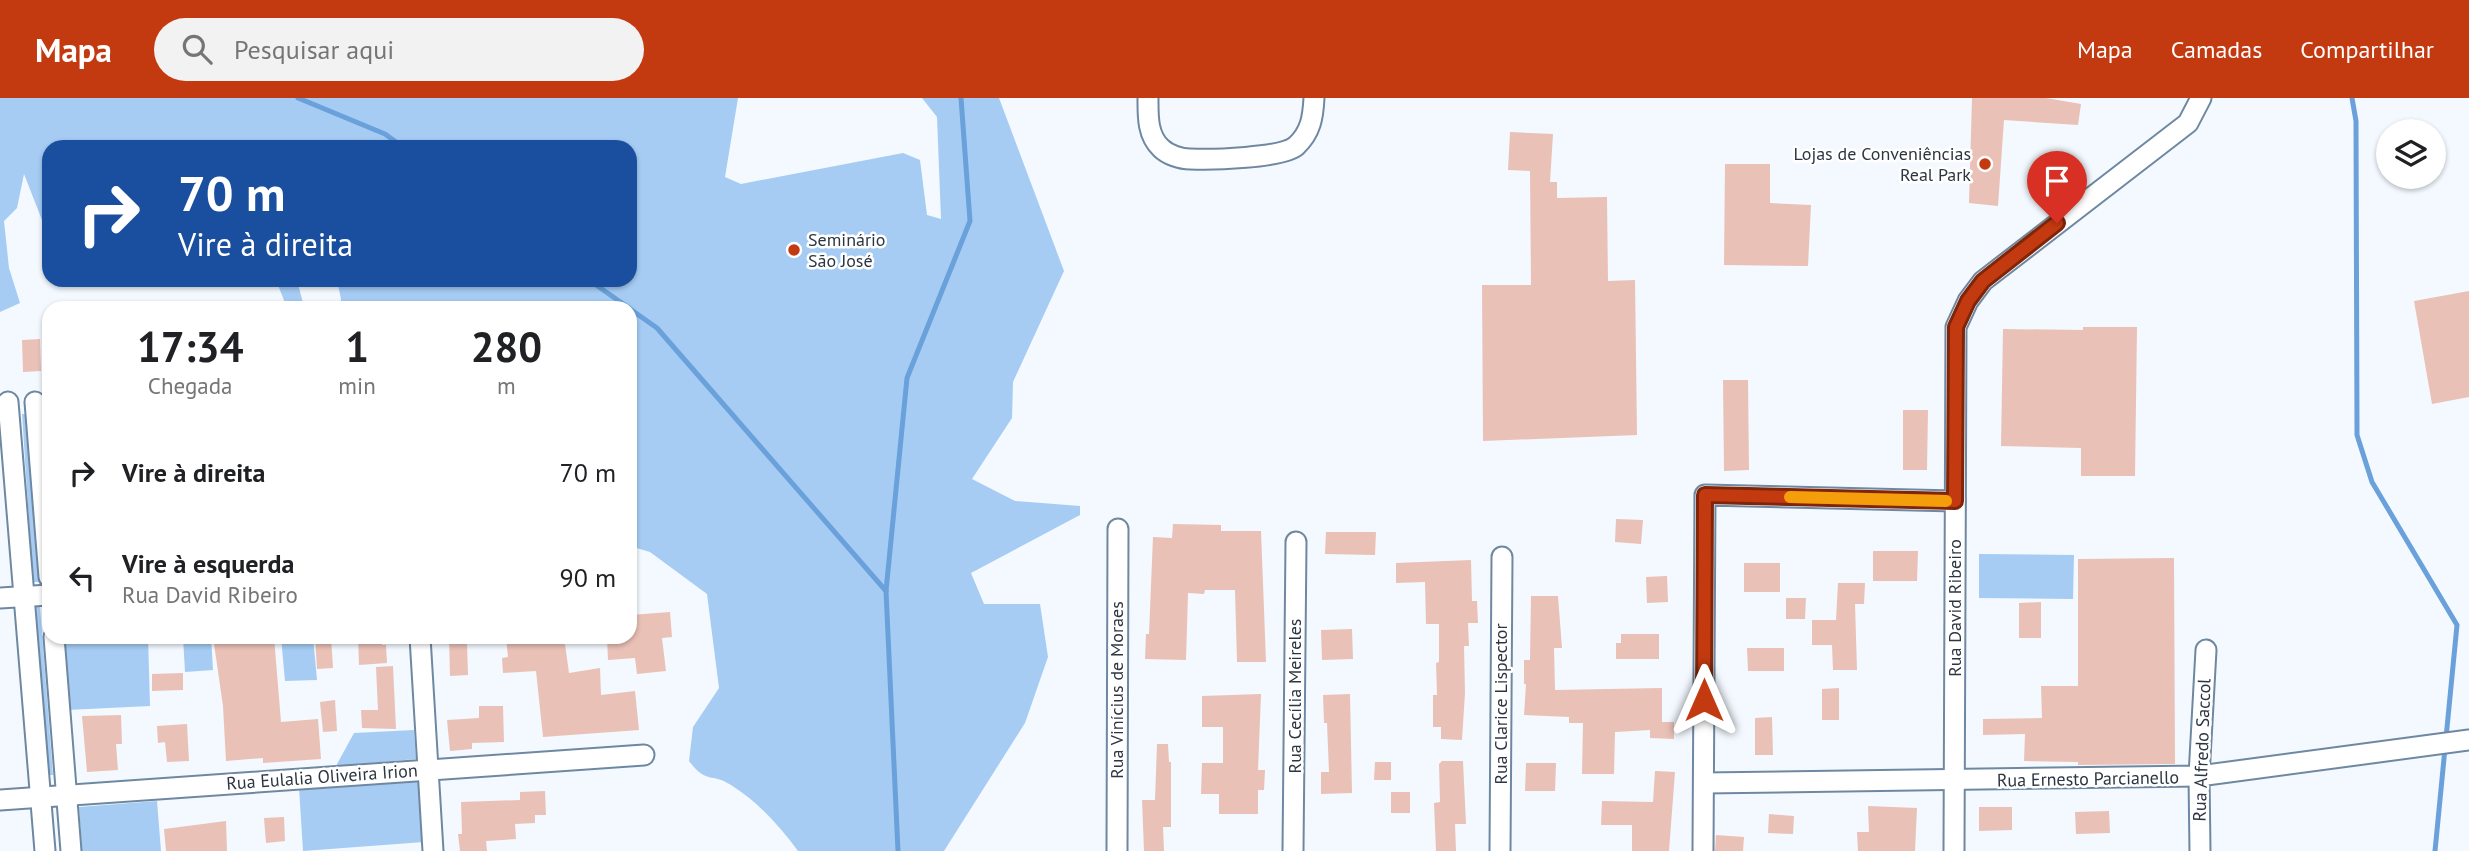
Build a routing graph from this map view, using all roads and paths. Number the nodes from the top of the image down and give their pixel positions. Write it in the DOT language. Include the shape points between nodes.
graph roads {
  1 [pos="1148,98"];
  2 [pos="1314,98"];
  3 [pos="2201,98"];
  4 [pos="4,402"];
  5 [pos="42,402"];
  6 [pos="1955,501"];
  7 [pos="1118,529"];
  8 [pos="1296,542"];
  9 [pos="1502,557"];
  10 [pos="42,596"];
  11 [pos="24,597"];
  12 [pos="0,598"];
  13 [pos="55,644"];
  14 [pos="420,644"];
  15 [pos="2206,650"];
  16 [pos="2469,740"];
  17 [pos="644,755"];
  18 [pos="428,769"];
  19 [pos="2199,776"];
  20 [pos="1954,782"];
  21 [pos="1704,783"];
  22 [pos="67,795"];
  23 [pos="41,798"];
  24 [pos="0,800"];
  25 [pos="45,851"];
  26 [pos="71,851"];
  27 [pos="433,851"];
  28 [pos="1117,851"];
  29 [pos="1293,851"];
  30 [pos="1500,851"];
  31 [pos="1703,851"];
  32 [pos="1954,851"];
  33 [pos="2200,851"];
  1 -- 2 [label="street" via="1148,124 1161,149 1189,159 1274,154 1294,148 1313,121"];
  3 -- 6 [label="street, Rua David Ribeiro" via="2188,123 1983,281 1968,301 1956,327"];
  4 -- 5 [label="street"];
  4 -- 11 [label="street"];
  6 -- 20 [label="street, Rua David Ribeiro"];
  6 -- 21 [label="street" via="1705,495"];
  7 -- 28 [label="street, Rua Vinícius de Moraes"];
  8 -- 29 [label="street, Rua Cecília Meireles"];
  9 -- 30 [label="street, Rua Clarice Lispector"];
  10 -- 11 [label="street"];
  11 -- 12 [label="street"];
  11 -- 23 [label="street"];
  13 -- 22 [label="street"];
  14 -- 18 [label="street"];
  15 -- 19 [label="street, Rua Alfredo Saccol"];
  16 -- 19 [label="street, Rua Ernesto Parcianello"];
  17 -- 18 [label="street, Rua Eulalia Oliveira Irion"];
  18 -- 22 [label="street, Rua Eulalia Oliveira Irion"];
  18 -- 27 [label="street"];
  19 -- 20 [label="street, Rua Ernesto Parcianello"];
  19 -- 33 [label="street, Rua Alfredo Saccol"];
  20 -- 21 [label="street, Rua Ernesto Parcianello"];
  20 -- 32 [label="street, Rua David Ribeiro"];
  21 -- 31 [label="street"];
  22 -- 23 [label="street, Rua Eulalia Oliveira Irion"];
  22 -- 26 [label="street"];
  23 -- 24 [label="street, Rua Eulalia Oliveira Irion"];
  23 -- 25 [label="street"];
}
